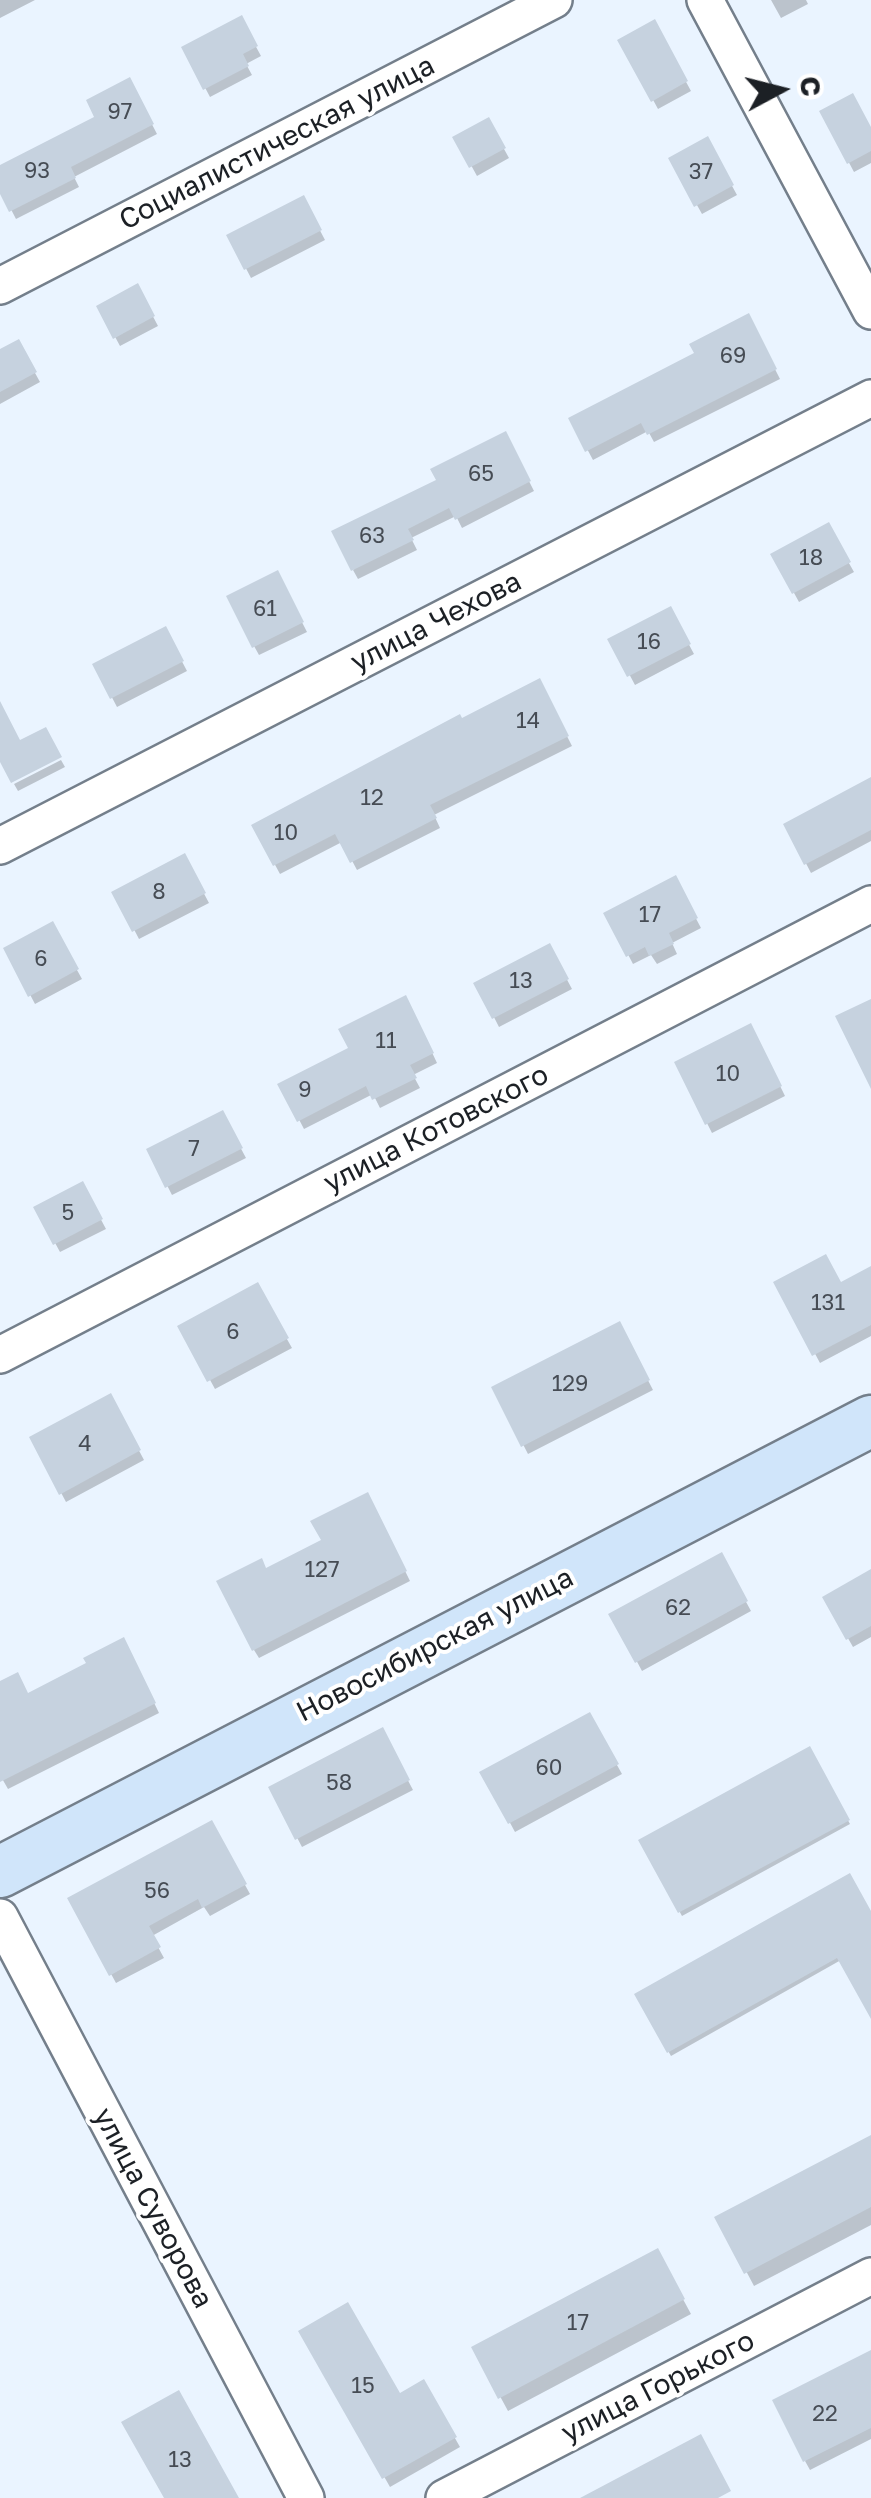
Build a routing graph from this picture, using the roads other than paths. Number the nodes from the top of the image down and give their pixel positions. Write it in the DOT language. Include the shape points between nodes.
graph roads {
  1 [pos="554,0"];
  2 [pos="705,0"];
  3 [pos="0,286"];
  4 [pos="871,311"];
  5 [pos="871,398"];
  6 [pos="0,846"];
  7 [pos="871,904"];
  8 [pos="0,1355"];
  9 [pos="871,1421"];
  10 [pos="0,1872"];
  11 [pos="0,1918"];
  12 [pos="871,2276"];
  13 [pos="306,2498"];
  14 [pos="444,2498"];
  1 -- 3 [label="street, Социалистическая улица"];
  2 -- 4 [label="street"];
  5 -- 6 [label="street, улица Чехова"];
  7 -- 8 [label="street, улица Котовского"];
  9 -- 10 [label="main road, Новосибирская улица"];
  11 -- 13 [label="street, улица Суворова"];
  12 -- 14 [label="street, улица Горького"];
}
